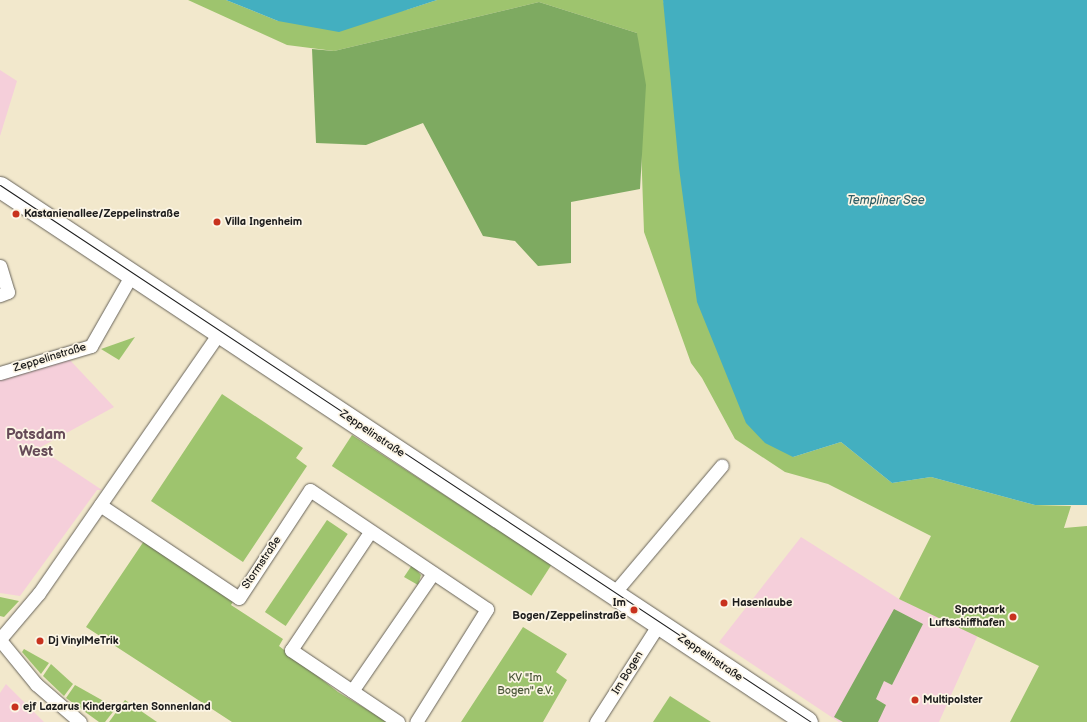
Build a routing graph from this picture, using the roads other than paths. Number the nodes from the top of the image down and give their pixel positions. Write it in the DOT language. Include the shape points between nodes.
graph roads {
  1 [pos="0,187"];
  2 [pos="0,266"];
  3 [pos="132,274"];
  4 [pos="0,295"];
  5 [pos="220,332"];
  6 [pos="0,373"];
  7 [pos="722,465"];
  8 [pos="100,505"];
  9 [pos="370,532"];
  10 [pos="433,573"];
  11 [pos="614,593"];
  12 [pos="659,624"];
  13 [pos="0,640"];
  14 [pos="352,691"];
  15 [pos="80,722"];
  16 [pos="398,722"];
  17 [pos="416,722"];
  18 [pos="596,722"];
  19 [pos="807,722"];
  1 -- 3 [label="main road, Zeppelinstraße"];
  2 -- 4 [label="street" via="8,292"];
  3 -- 5 [label="main road, Zeppelinstraße"];
  3 -- 6 [label="street, Zeppelinstraße" via="91,346"];
  5 -- 8 [label="street"];
  5 -- 11 [label="main road, Zeppelinstraße"];
  7 -- 11 [label="street"];
  8 -- 9 [label="street, Stormstraße" via="238,598 310,490"];
  8 -- 13 [label="street" via="40,593"];
  9 -- 10 [label="street, Stormstraße"];
  9 -- 14 [label="street" via="291,650"];
  10 -- 14 [label="street"];
  10 -- 17 [label="street, Stormstraße" via="487,609"];
  11 -- 12 [label="main road, Zeppelinstraße"];
  12 -- 18 [label="street, Im Bogen"];
  12 -- 19 [label="main road, Zeppelinstraße"];
  13 -- 15 [label="street" via="36,684"];
  14 -- 16 [label="street"];
}
